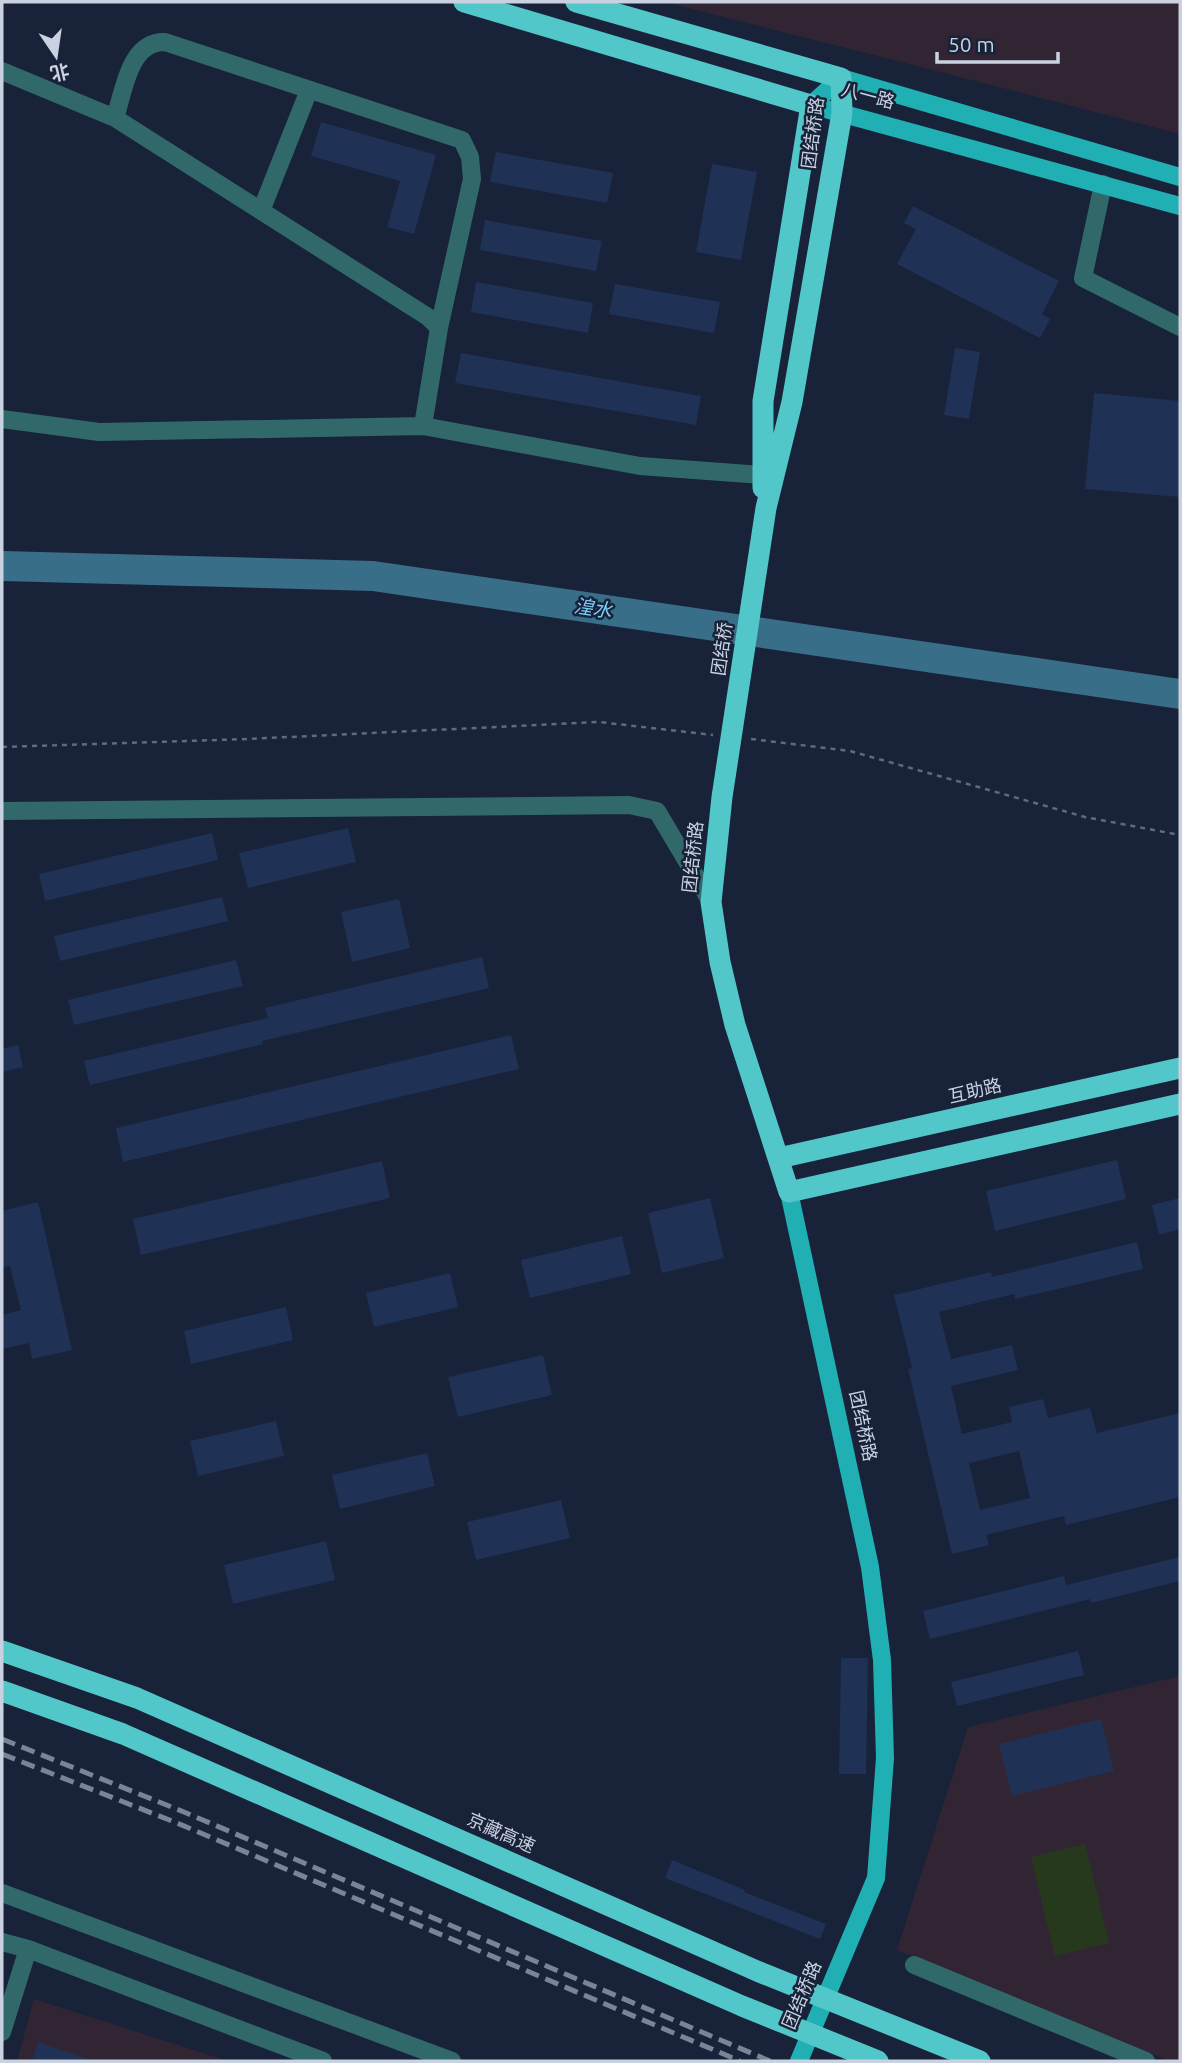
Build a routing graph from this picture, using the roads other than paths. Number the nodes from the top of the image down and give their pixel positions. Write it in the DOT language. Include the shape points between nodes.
graph roads {
  1 [pos="464,2"];
  2 [pos="576,2"];
  3 [pos="2,71"];
  4 [pos="841,78"];
  5 [pos="309,90"];
  6 [pos="811,105"];
  7 [pos="842,113"];
  8 [pos="115,118"];
  9 [pos="1180,177"];
  10 [pos="1103,184"];
  11 [pos="1180,206"];
  12 [pos="261,211"];
  13 [pos="1180,327"];
  14 [pos="439,328"];
  15 [pos="2,419"];
  16 [pos="423,426"];
  17 [pos="762,475"];
  18 [pos="766,508"];
  19 [pos="722,797"];
  20 [pos="2,811"];
  21 [pos="711,902"];
  22 [pos="1180,1068"];
  23 [pos="1180,1104"];
  24 [pos="779,1158"];
  25 [pos="789,1192"];
  26 [pos="2,1651"];
  27 [pos="2,1691"];
  28 [pos="2,1893"];
  29 [pos="2,1942"];
  30 [pos="28,1949"];
  31 [pos="914,1965"];
  32 [pos="2,2032"];
  33 [pos="323,2061"];
  34 [pos="452,2061"];
  35 [pos="799,2061"];
  36 [pos="878,2061"];
  37 [pos="980,2061"];
  38 [pos="1146,2061"];
  1 -- 6 [label="highway, 八一路"];
  2 -- 4 [label="highway, 八一路"];
  3 -- 8 [label="street"];
  4 -- 6 [label="main road, 团结桥路"];
  4 -- 7 [label="highway, 团结桥路"];
  4 -- 9 [label="main road, 八一路"];
  5 -- 8 [label="street" via="158,42 144,47 136,57"];
  5 -- 12 [label="street"];
  5 -- 14 [label="street" via="462,140 472,179"];
  6 -- 7 [label="main road, 八一路"];
  6 -- 17 [label="highway, 团结桥路" via="763,401"];
  7 -- 10 [label="main road, 八一路"];
  7 -- 18 [label="highway, 团结桥路" via="792,402"];
  8 -- 12 [label="street"];
  10 -- 11 [label="main road, 八一路"];
  10 -- 13 [label="street" via="1083,278"];
  12 -- 14 [label="street"];
  14 -- 16 [label="street"];
  15 -- 16 [label="street" via="99,432"];
  16 -- 17 [label="street" via="640,466"];
  17 -- 18 [label="highway, 团结桥路"];
  18 -- 19 [label="highway, 团结桥"];
  19 -- 21 [label="highway, 团结桥路"];
  20 -- 21 [label="street" via="629,806 657,811"];
  21 -- 24 [label="highway, 团结桥路" via="735,1025"];
  22 -- 24 [label="highway, 互助路"];
  23 -- 25 [label="highway"];
  24 -- 25 [label="highway, 团结桥路"];
  25 -- 35 [label="main road, 团结桥路" via="870,1567 882,1660 885,1758 876,1878"];
  26 -- 37 [label="highway, 京藏高速" via="137,1699 757,1970"];
  27 -- 36 [label="highway" via="123,1734 742,2006"];
  28 -- 34 [label="street"];
  29 -- 30 [label="street"];
  30 -- 32 [label="street"];
  30 -- 33 [label="street"];
  31 -- 38 [label="street"];
}
